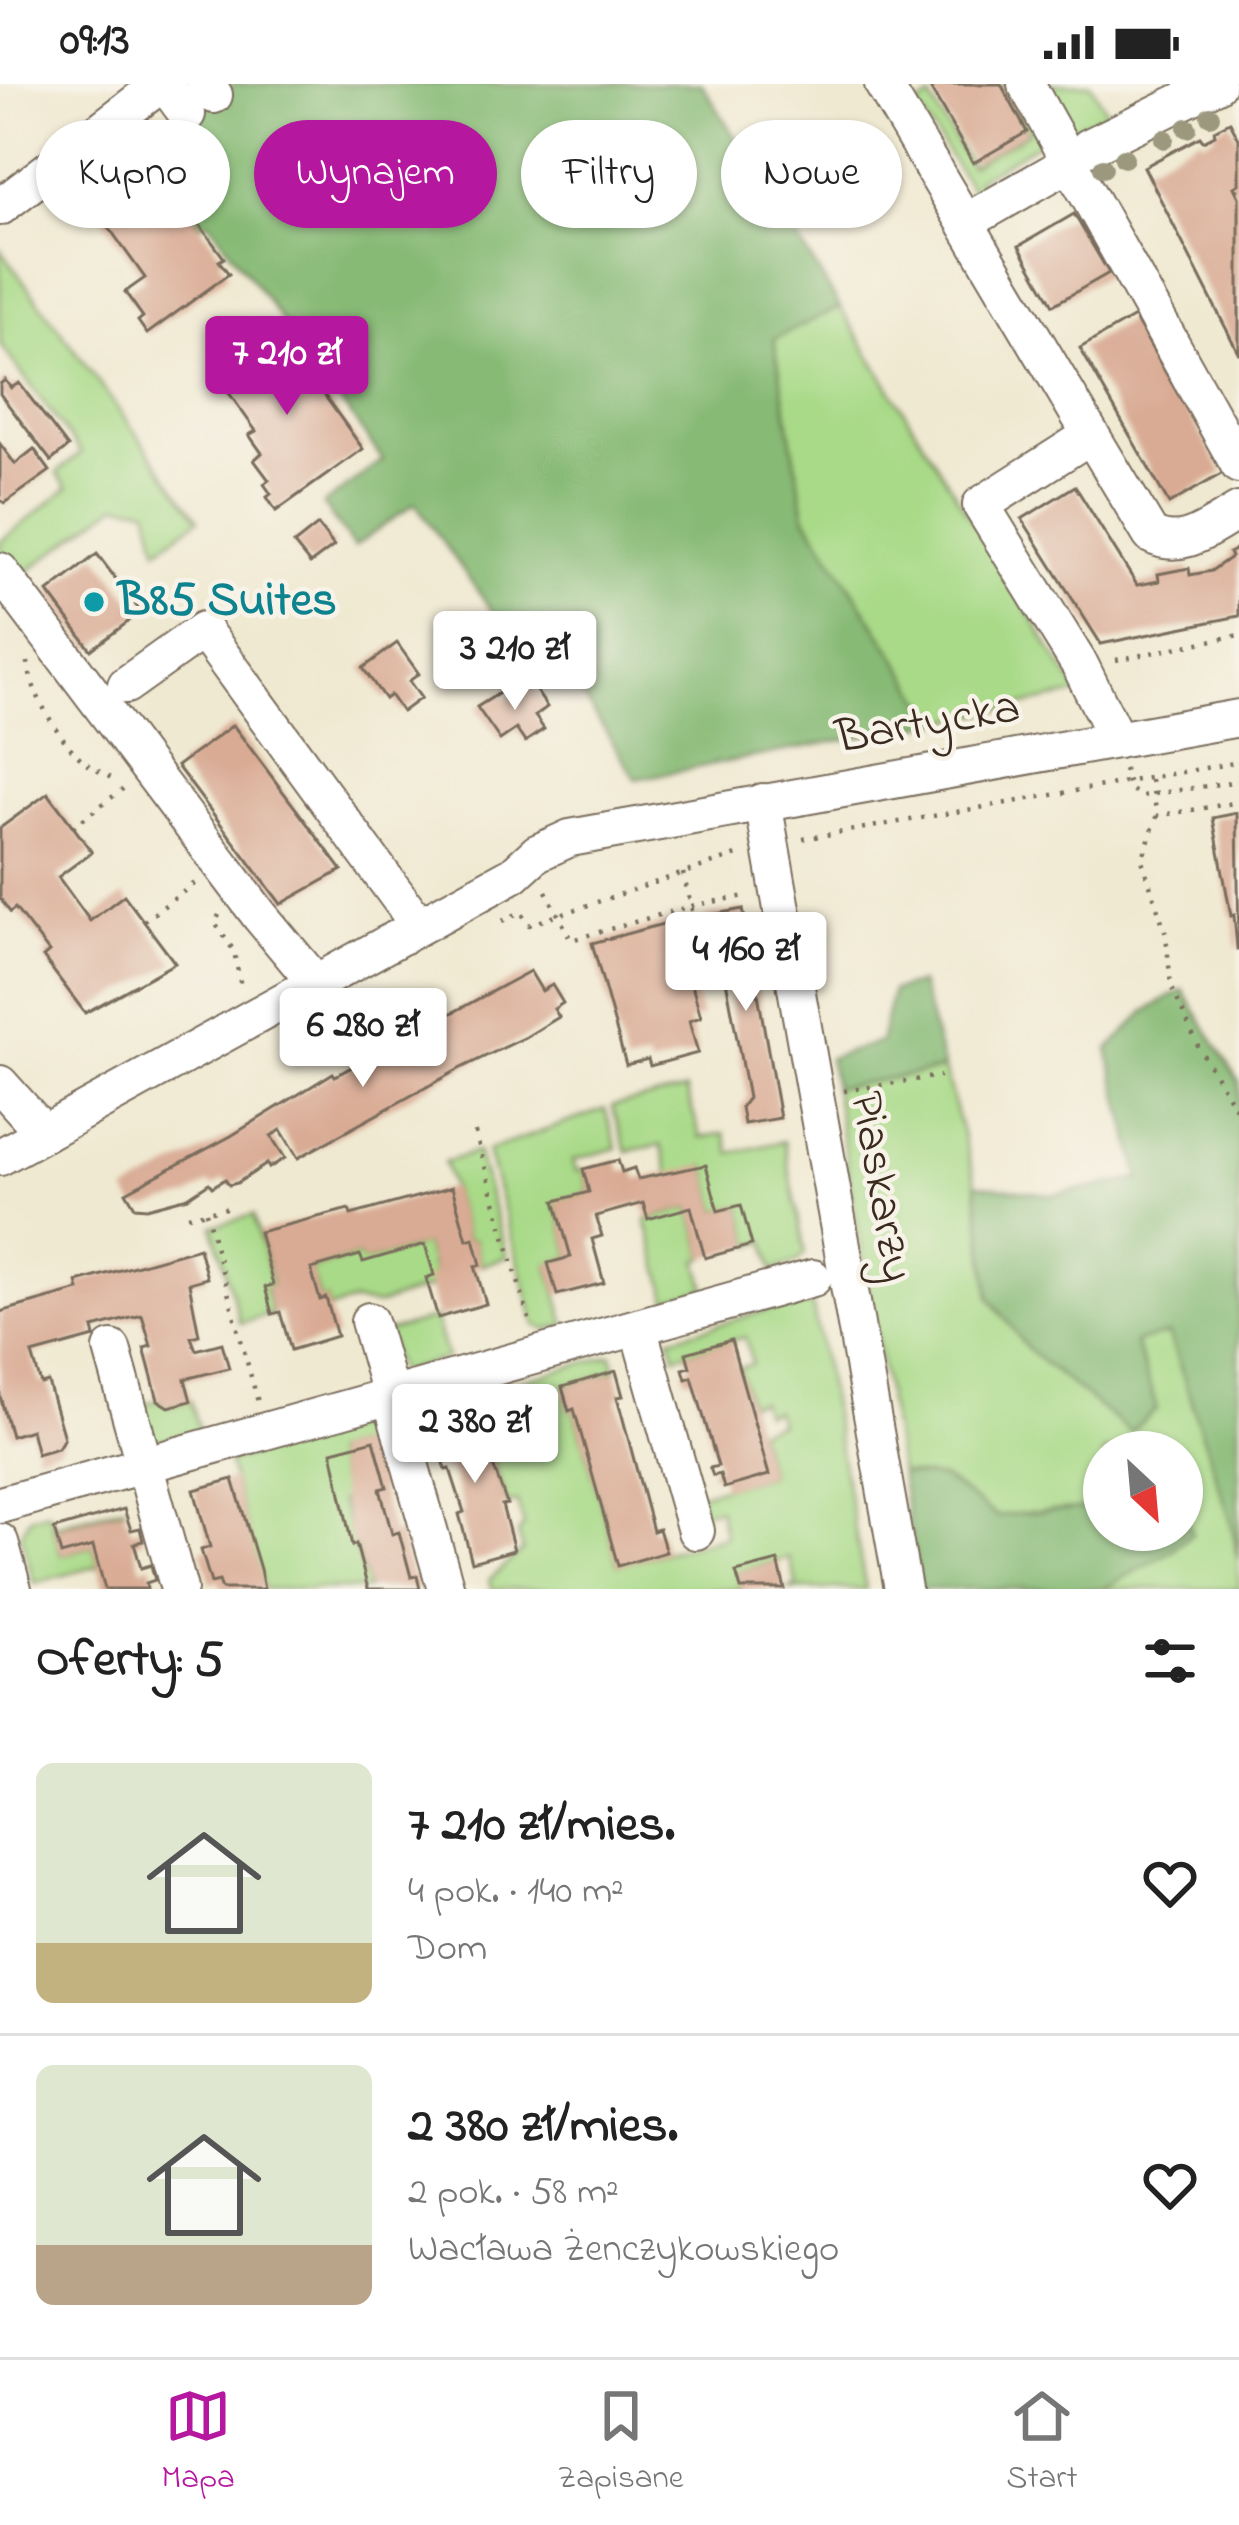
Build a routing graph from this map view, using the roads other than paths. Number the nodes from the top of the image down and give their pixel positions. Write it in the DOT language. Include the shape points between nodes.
graph roads {
  1 [pos="883,84"];
  2 [pos="1026,84"];
  3 [pos="1217,84"];
  4 [pos="187,92"];
  5 [pos="1080,154"];
  6 [pos="0,207"];
  7 [pos="966,222"];
  8 [pos="1091,435"];
  9 [pos="1239,465"];
  10 [pos="1239,512"];
  11 [pos="0,571"];
  12 [pos="126,685"];
  13 [pos="1239,718"];
  14 [pos="1117,740"];
  15 [pos="763,802"];
  16 [pos="418,924"];
  17 [pos="315,982"];
  18 [pos="0,1084"];
  19 [pos="44,1133"];
  20 [pos="0,1157"];
  21 [pos="813,1278"];
  22 [pos="370,1321"];
  23 [pos="638,1327"];
  24 [pos="112,1348"];
  25 [pos="391,1395"];
  26 [pos="145,1465"];
  27 [pos="0,1505"];
  28 [pos="696,1531"];
  29 [pos="0,1542"];
  30 [pos="13,1589"];
  31 [pos="179,1589"];
  32 [pos="446,1589"];
  33 [pos="903,1589"];
  1 -- 7 [label="street"];
  2 -- 5 [label="street"];
  3 -- 5 [label="street"];
  4 -- 6 [label="street"];
  5 -- 7 [label="street"];
  5 -- 9 [label="street"];
  7 -- 8 [label="street"];
  8 -- 10 [label="street" via="1151,536 1185,542"];
  8 -- 14 [label="street" via="981,505"];
  11 -- 17 [label="street"];
  12 -- 16 [label="street" via="203,630"];
  13 -- 14 [label="street, Bartycka"];
  14 -- 15 [label="street, Bartycka"];
  15 -- 16 [label="street, Bartycka" via="634,828 552,870 514,874"];
  15 -- 33 [label="street, Piaskarzy"];
  16 -- 17 [label="street, Bartycka"];
  17 -- 19 [label="street, Bartycka"];
  18 -- 19 [label="street"];
  19 -- 20 [label="street, Bartycka"];
  21 -- 23 [label="street"];
  22 -- 25 [label="street"];
  23 -- 25 [label="street"];
  23 -- 28 [label="street"];
  24 -- 26 [label="street"];
  25 -- 26 [label="street"];
  25 -- 32 [label="street"];
  26 -- 27 [label="street"];
  26 -- 31 [label="street"];
  29 -- 30 [label="street"];
}
